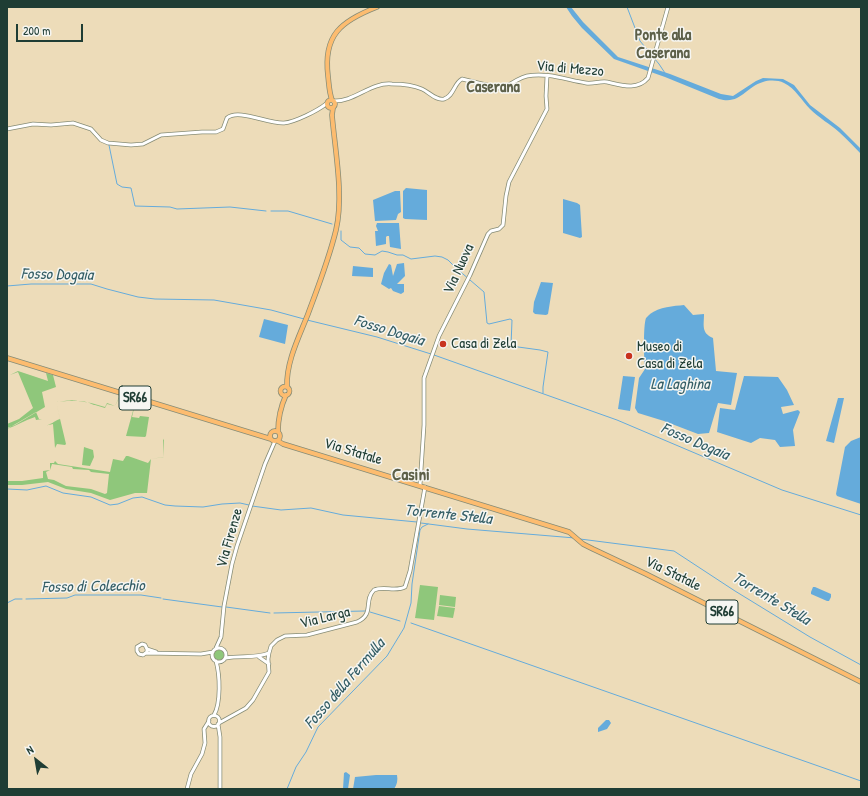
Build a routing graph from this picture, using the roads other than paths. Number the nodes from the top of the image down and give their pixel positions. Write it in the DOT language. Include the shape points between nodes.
graph roads {
  1 [pos="377,7"];
  2 [pos="668,7"];
  3 [pos="547,76"];
  4 [pos="330,104"];
  5 [pos="7,129"];
  6 [pos="7,358"];
  7 [pos="285,387"];
  8 [pos="284,394"];
  9 [pos="277,431"];
  10 [pos="274,439"];
  11 [pos="420,486"];
  12 [pos="425,487"];
  13 [pos="221,637"];
  14 [pos="147,648"];
  15 [pos="216,648"];
  16 [pos="225,651"];
  17 [pos="158,652"];
  18 [pos="213,652"];
  19 [pos="146,653"];
  20 [pos="269,653"];
  21 [pos="201,654"];
  22 [pos="237,655"];
  23 [pos="257,656"];
  24 [pos="213,658"];
  25 [pos="226,658"];
  26 [pos="216,661"];
  27 [pos="222,661"];
  28 [pos="269,664"];
  29 [pos="218,673"];
  30 [pos="861,682"];
  31 [pos="218,697"];
  32 [pos="214,715"];
  33 [pos="209,721"];
  34 [pos="219,721"];
  35 [pos="213,726"];
  36 [pos="205,735"];
  37 [pos="219,752"];
  38 [pos="187,789"];
  39 [pos="220,789"];
  1 -- 4 [label="main road" via="350,19 333,37 327,57"];
  2 -- 3 [label="street, Via di Mezzo" via="649,75 640,84 624,87 607,82 588,83"];
  3 -- 4 [label="street, Via di Mezzo" via="526,76 503,89 462,79 449,96 442,99 417,87 385,83"];
  3 -- 11 [label="street, Via Nuova" via="547,110 509,182 503,225 488,234 428,364 424,378"];
  4 -- 5 [label="street, Via di Mezzo" via="284,123 271,123 235,114 226,118 222,128 216,132 161,135 138,145 108,143 101,140 91,129 73,123 34,124"];
  4 -- 7 [label="main road" via="339,192 338,218 330,251 294,350"];
  6 -- 10 [label="main road, SR66" via="263,438"];
  7 -- 8 [label="main road" via="280,390"];
  7 -- 8 [label="main road" via="289,391"];
  8 -- 9 [label="main road"];
  9 -- 10 [label="main road, SR66"];
  9 -- 10 [label="main road" via="280,435"];
  10 -- 11 [label="main road, Via Statale / SR66" via="286,445"];
  10 -- 13 [label="street, Via Firenze" via="232,564"];
  11 -- 12 [label="main road, Via Statale / SR66"];
  12 -- 20 [label="street, Via Larga" via="405,587 374,590 369,597 367,614 360,621 308,635 281,637"];
  12 -- 30 [label="main road, Via Statale / SR66" via="567,531 582,542"];
  13 -- 15 [label="street, Via Firenze"];
  13 -- 16 [label="street, Via Firenze"];
  14 -- 17 [label="street"];
  14 -- 19 [label="street"];
  14 -- 19 [label="street" via="142,644 136,649 140,655"];
  15 -- 16 [label="street"];
  15 -- 18 [label="street, Via Firenze"];
  16 -- 22 [label="street"];
  16 -- 25 [label="street, Via Firenze"];
  17 -- 19 [label="street"];
  17 -- 21 [label="street"];
  18 -- 21 [label="street"];
  18 -- 24 [label="street"];
  20 -- 23 [label="street"];
  20 -- 28 [label="street"];
  21 -- 24 [label="street"];
  22 -- 23 [label="street"];
  22 -- 25 [label="street"];
  23 -- 28 [label="street"];
  24 -- 26 [label="street"];
  25 -- 27 [label="street"];
  26 -- 27 [label="street"];
  26 -- 29 [label="street"];
  27 -- 29 [label="street"];
  28 -- 34 [label="street" via="270,669 265,680 247,707"];
  29 -- 31 [label="street"];
  31 -- 32 [label="street"];
  31 -- 34 [label="street"];
  32 -- 33 [label="street"];
  32 -- 34 [label="street"];
  33 -- 35 [label="street"];
  33 -- 36 [label="street" via="204,728"];
  34 -- 35 [label="street"];
  34 -- 37 [label="street"];
  35 -- 36 [label="street" via="206,728"];
  35 -- 37 [label="street" via="218,733"];
  36 -- 38 [label="street" via="203,751"];
  37 -- 39 [label="street"];
}
